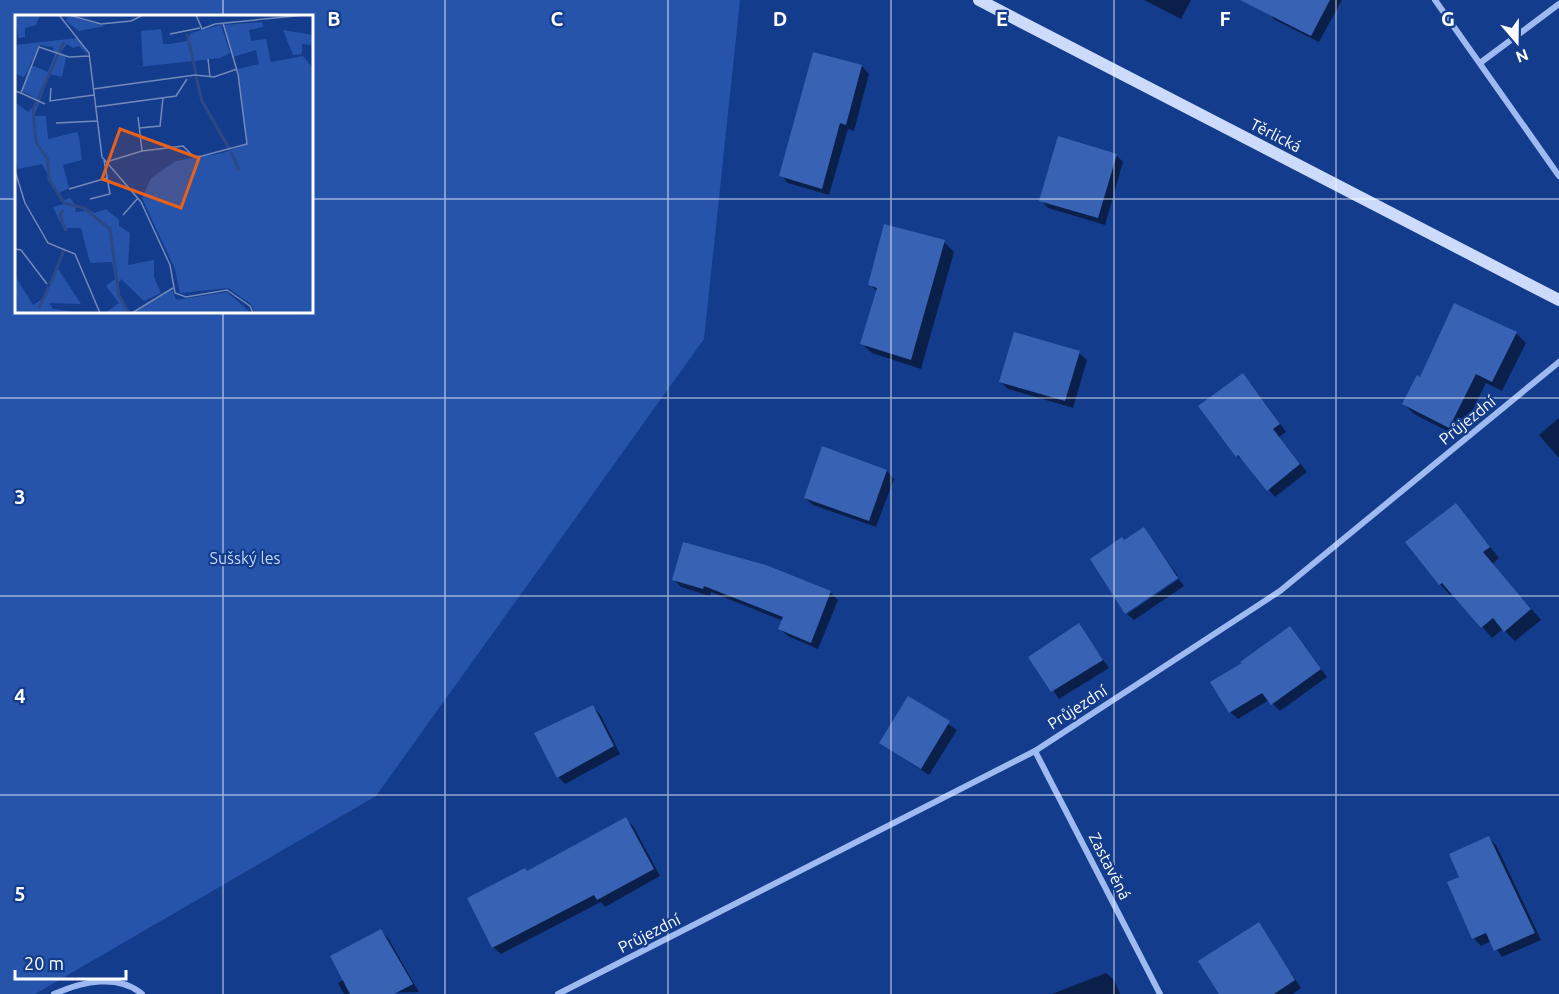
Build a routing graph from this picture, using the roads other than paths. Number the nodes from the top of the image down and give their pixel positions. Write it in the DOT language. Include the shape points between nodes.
graph roads {
  1 [pos="979,0"];
  2 [pos="1436,0"];
  3 [pos="1559,4"];
  4 [pos="1480,63"];
  5 [pos="1559,176"];
  6 [pos="1559,300"];
  7 [pos="1559,362"];
  8 [pos="1035,751"];
  9 [pos="54,994"];
  10 [pos="142,994"];
  11 [pos="558,994"];
  12 [pos="1160,994"];
  1 -- 6 [label="main road, Těrlická"];
  2 -- 4 [label="street"];
  3 -- 4 [label="street"];
  4 -- 5 [label="street"];
  7 -- 8 [label="street, Průjezdní" via="1280,591"];
  8 -- 11 [label="street, Průjezdní"];
  8 -- 12 [label="street, Zastavěná"];
  9 -- 10 [label="street" via="104,980"];
}
